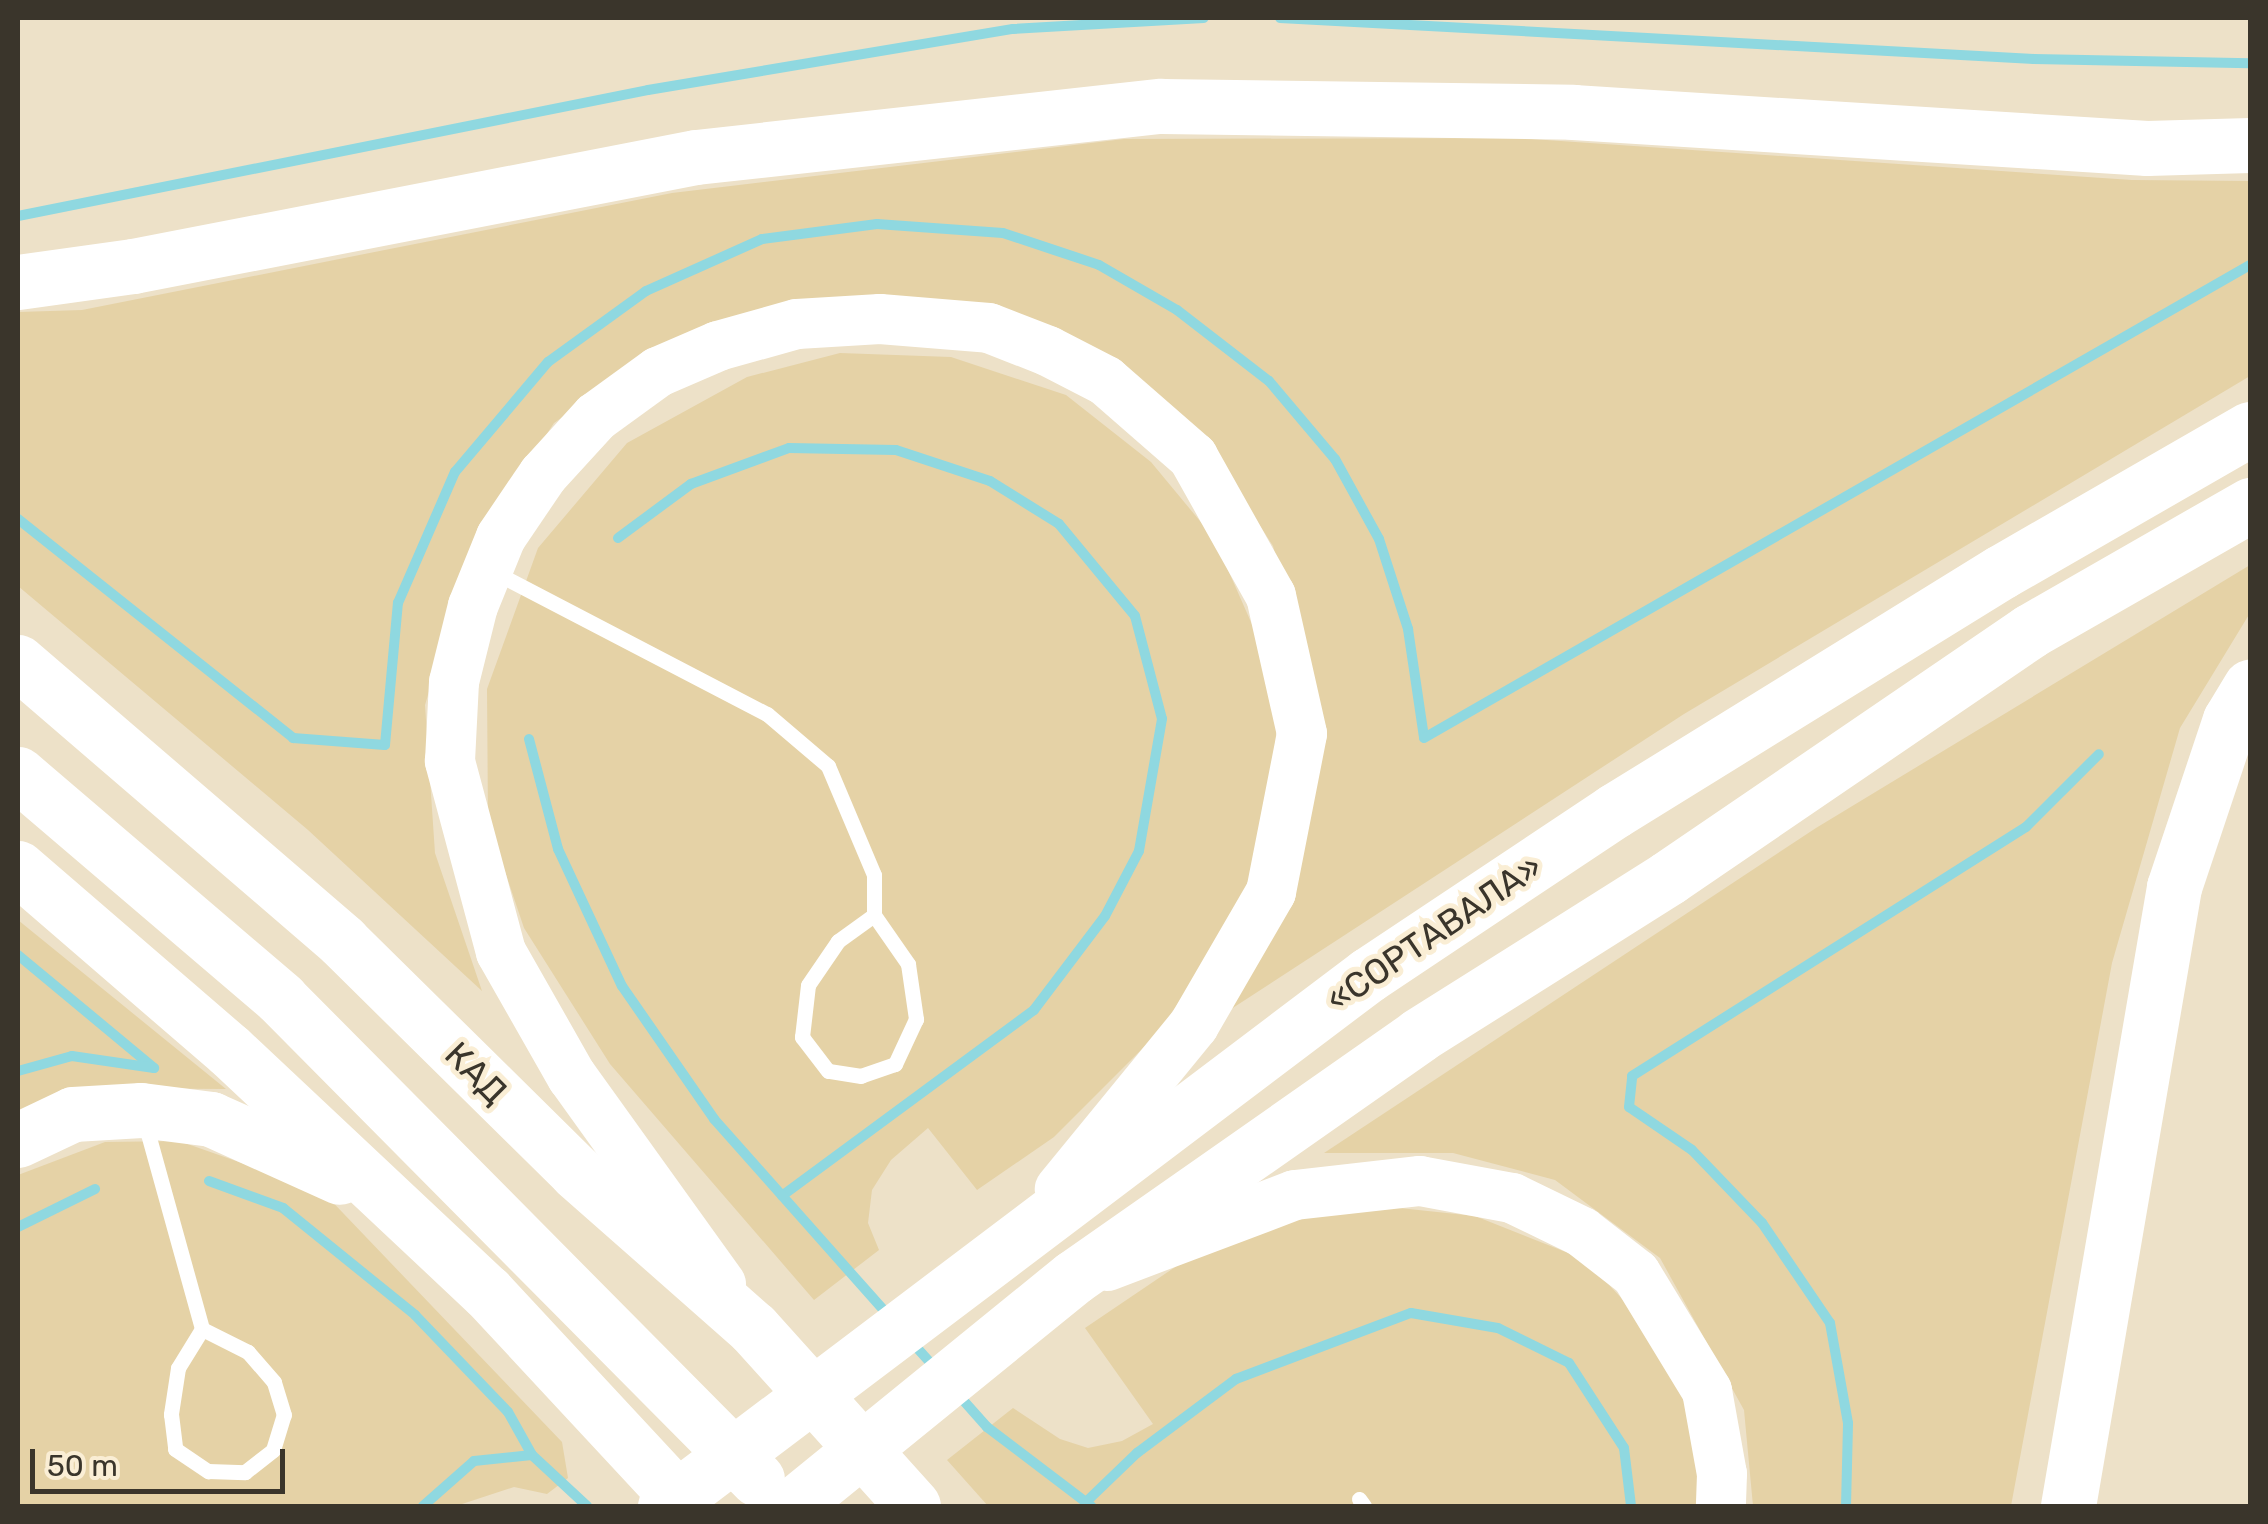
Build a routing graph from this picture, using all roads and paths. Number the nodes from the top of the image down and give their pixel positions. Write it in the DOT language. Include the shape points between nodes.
graph roads {
  1 [pos="2250,146"];
  2 [pos="18,282"];
  3 [pos="2250,429"];
  4 [pos="2250,505"];
  5 [pos="488,570"];
  6 [pos="18,662"];
  7 [pos="2250,686"];
  8 [pos="18,774"];
  9 [pos="18,868"];
  10 [pos="874,915"];
  11 [pos="141,1110"];
  12 [pos="18,1140"];
  13 [pos="994,1256"];
  14 [pos="1074,1277"];
  15 [pos="487,1292"];
  16 [pos="753,1328"];
  17 [pos="202,1329"];
  18 [pos="665,1506"];
  19 [pos="686,1506"];
  20 [pos="784,1506"];
  21 [pos="792,1506"];
  22 [pos="913,1506"];
  23 [pos="1721,1506"];
  24 [pos="2068,1506"];
  1 -- 2 [label="highway" via="2147,148 1573,112 1161,106 696,157 133,266"];
  3 -- 13 [label="highway, «СОРТАВАЛА»" via="2001,572 1598,822 1368,975"];
  4 -- 14 [label="highway" via="2030,631 1668,878 1419,1034"];
  5 -- 10 [label="lane" via="767,714 828,766 874,875"];
  5 -- 13 [label="main road" via="543,475 596,416 658,372 797,324 880,320 989,328 1106,381 1193,457 1271,596 1302,734 1271,892 1194,1025"];
  5 -- 16 [label="main road" via="454,682 450,762 501,952 572,1077"];
  6 -- 16 [label="highway, КАД" via="342,941 576,1172"];
  7 -- 24 [label="highway" via="2230,720 2174,887"];
  8 -- 20 [label="highway" via="280,998"];
  9 -- 15 [label="highway" via="230,1050"];
  10 -- 10 [label="lane" via="908,964 916,1019 895,1064 861,1076 828,1071 802,1037 808,985 838,942"];
  11 -- 12 [label="highway" via="73,1114"];
  11 -- 15 [label="highway" via="211,1119 346,1180"];
  11 -- 17 [label="lane"];
  13 -- 18 [label="highway, «СОРТАВАЛА»"];
  14 -- 21 [label="highway"];
  14 -- 23 [label="main road" via="1295,1194 1420,1180 1512,1198 1582,1232 1636,1274 1707,1391"];
  15 -- 19 [label="highway"];
  16 -- 22 [label="highway, КАД"];
  17 -- 17 [label="lane" via="178,1368 171,1414 175,1449 208,1471 245,1472 273,1450 284,1414 274,1382 248,1352"];
}
